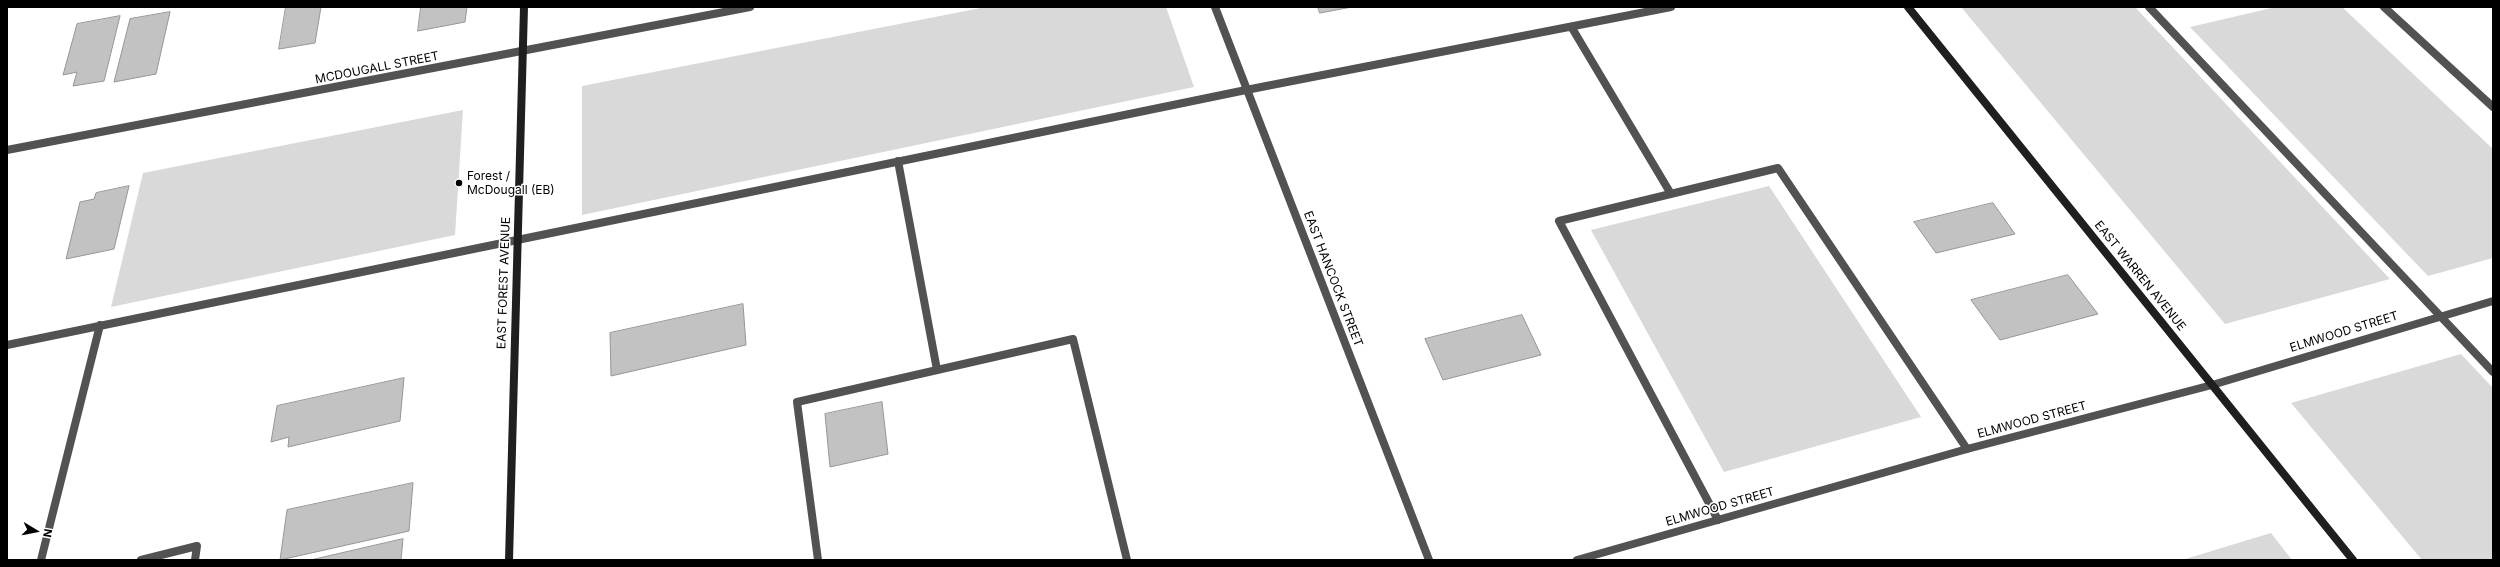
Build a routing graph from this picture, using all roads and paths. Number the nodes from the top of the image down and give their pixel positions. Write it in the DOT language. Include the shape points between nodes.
graph roads {
  1 [pos="524,7"];
  2 [pos="750,7"];
  3 [pos="1215,7"];
  4 [pos="1671,7"];
  5 [pos="1908,7"];
  6 [pos="2149,7"];
  7 [pos="2384,7"];
  8 [pos="1572,28"];
  9 [pos="523,51"];
  10 [pos="1246,90"];
  11 [pos="2493,107"];
  12 [pos="7,150"];
  13 [pos="898,161"];
  14 [pos="1671,194"];
  15 [pos="516,239"];
  16 [pos="2493,301"];
  17 [pos="2440,316"];
  18 [pos="100,325"];
  19 [pos="7,345"];
  20 [pos="937,370"];
  21 [pos="2493,372"];
  22 [pos="2212,385"];
  23 [pos="1967,449"];
  24 [pos="1718,520"];
  25 [pos="41,560"];
  26 [pos="141,560"];
  27 [pos="195,560"];
  28 [pos="509,560"];
  29 [pos="818,560"];
  30 [pos="1127,560"];
  31 [pos="1429,560"];
  32 [pos="1577,560"];
  33 [pos="2353,560"];
  1 -- 9 [label="main road, EAST FOREST AVENUE"];
  2 -- 9 [label="street, MCDOUGALL STREET"];
  3 -- 10 [label="street, EAST HANCOCK STREET"];
  4 -- 8 [label="street"];
  5 -- 22 [label="main road, EAST WARREN AVENUE"];
  6 -- 17 [label="street"];
  7 -- 11 [label="street"];
  8 -- 10 [label="street"];
  8 -- 14 [label="street"];
  9 -- 12 [label="street, MCDOUGALL STREET"];
  9 -- 15 [label="main road, EAST FOREST AVENUE"];
  10 -- 13 [label="street"];
  10 -- 31 [label="street, EAST HANCOCK STREET"];
  13 -- 15 [label="street"];
  13 -- 20 [label="street"];
  14 -- 23 [label="street" via="1778,168"];
  14 -- 24 [label="street" via="1559,221"];
  15 -- 18 [label="street"];
  15 -- 28 [label="main road, EAST FOREST AVENUE"];
  16 -- 17 [label="street, ELMWOOD STREET"];
  17 -- 21 [label="street"];
  17 -- 22 [label="street, ELMWOOD STREET"];
  18 -- 19 [label="street"];
  18 -- 25 [label="street"];
  20 -- 29 [label="street" via="797,402"];
  20 -- 30 [label="street" via="1073,339"];
  22 -- 23 [label="street, ELMWOOD STREET"];
  22 -- 33 [label="main road, EAST WARREN AVENUE"];
  23 -- 24 [label="street, ELMWOOD STREET"];
  24 -- 32 [label="street, ELMWOOD STREET"];
  26 -- 27 [label="street" via="197,546"];
}
